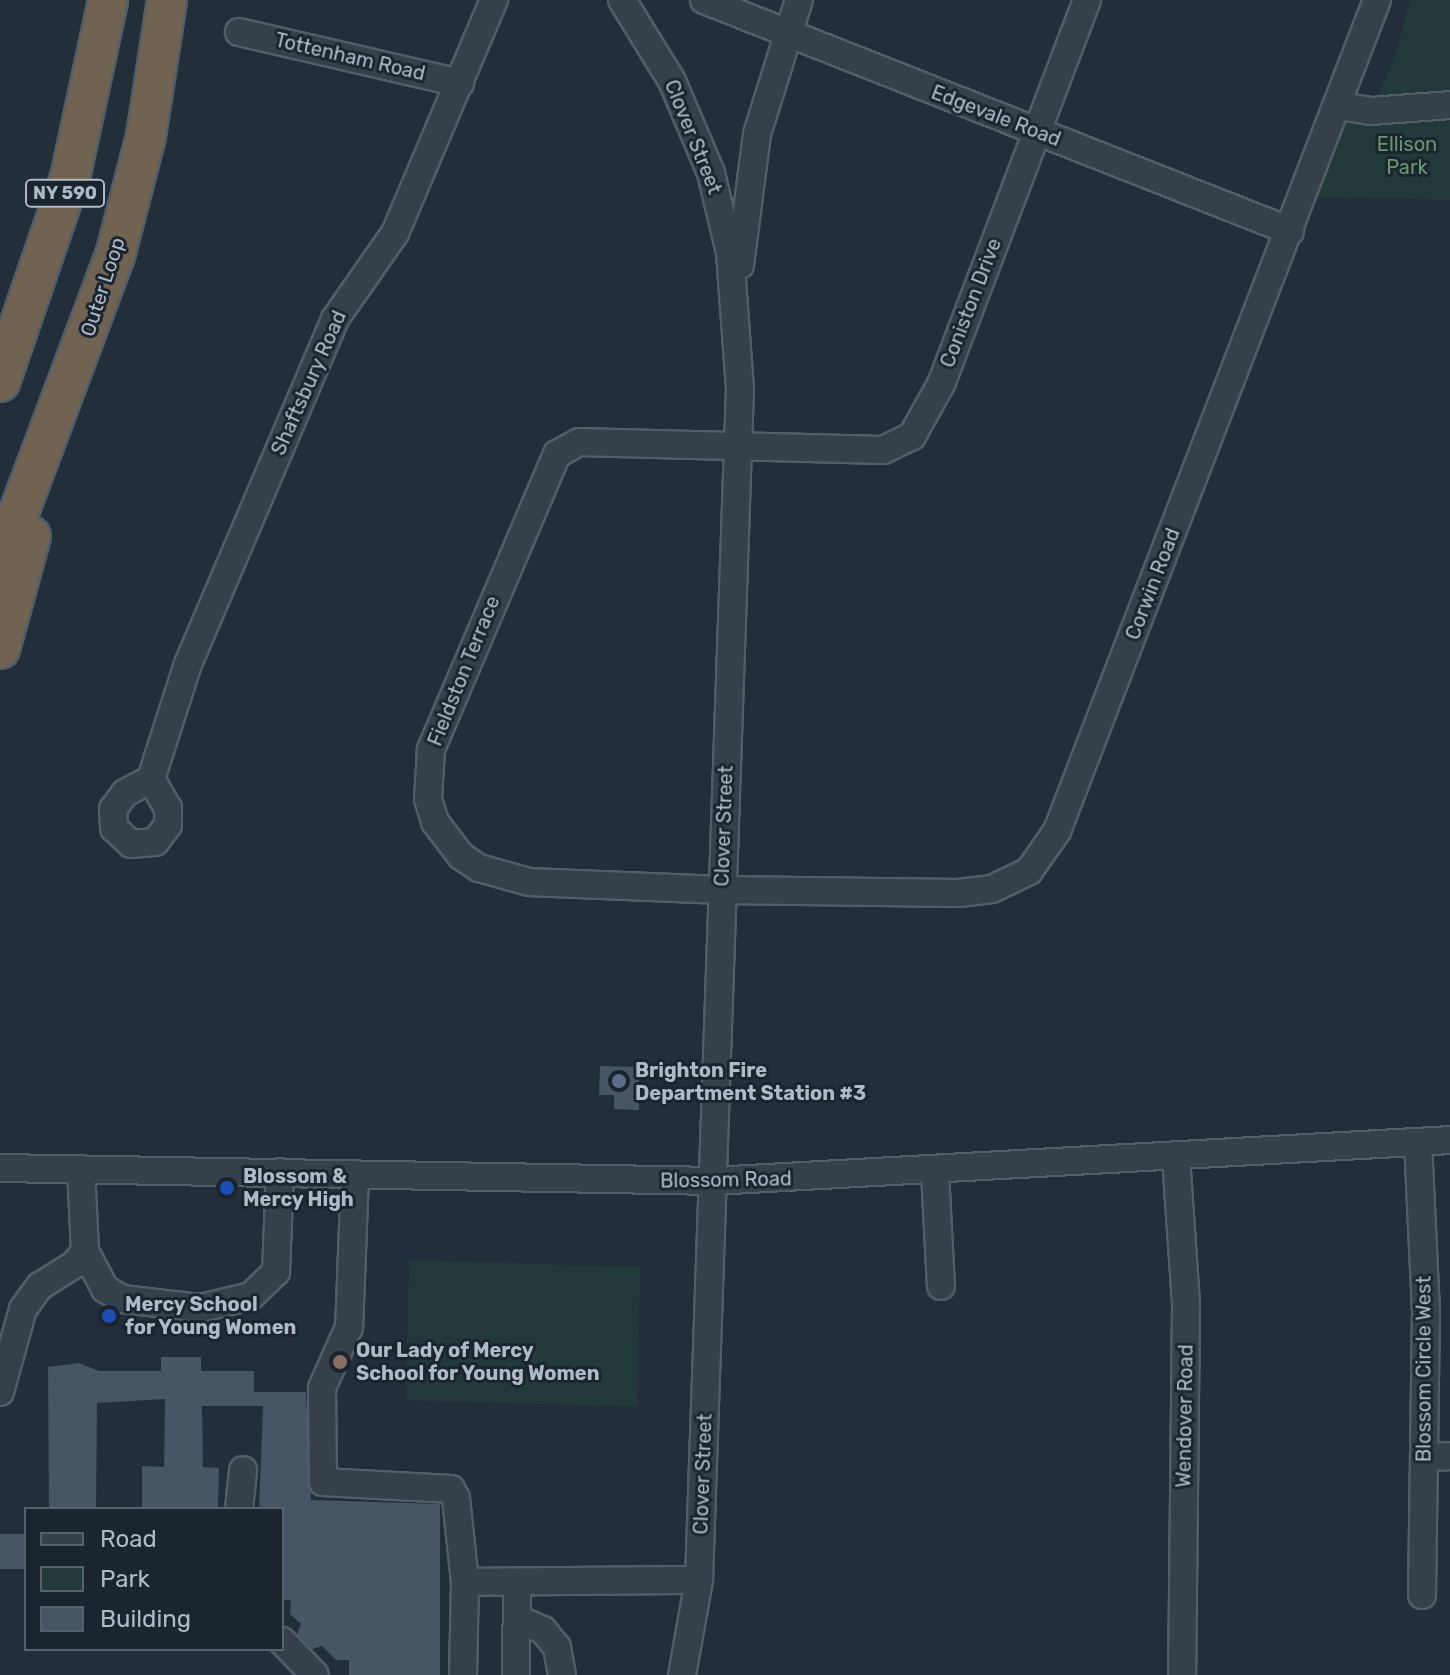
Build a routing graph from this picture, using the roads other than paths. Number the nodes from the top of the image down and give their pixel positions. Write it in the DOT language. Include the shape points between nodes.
graph roads {
  1 [pos="108,0"];
  2 [pos="167,0"];
  3 [pos="494,0"];
  4 [pos="622,0"];
  5 [pos="704,0"];
  6 [pos="799,0"];
  7 [pos="1087,0"];
  8 [pos="1377,0"];
  9 [pos="239,32"];
  10 [pos="787,34"];
  11 [pos="460,83"];
  12 [pos="1450,105"];
  13 [pos="1340,106"];
  14 [pos="1036,132"];
  15 [pos="1290,231"];
  16 [pos="105,285"];
  17 [pos="736,304"];
  18 [pos="0,382"];
  19 [pos="738,447"];
  20 [pos="0,563"];
  21 [pos="0,649"];
  22 [pos="151,779"];
  23 [pos="722,890"];
  24 [pos="1450,1140"];
  25 [pos="1418,1142"];
  26 [pos="1176,1157"];
  27 [pos="0,1168"];
  28 [pos="81,1169"];
  29 [pos="280,1172"];
  30 [pos="935,1172"];
  31 [pos="355,1174"];
  32 [pos="713,1181"];
  33 [pos="85,1251"];
  34 [pos="53,1279"];
  35 [pos="941,1286"];
  36 [pos="105,1289"];
  37 [pos="0,1392"];
  38 [pos="1450,1456"];
  39 [pos="1424,1457"];
  40 [pos="243,1470"];
  41 [pos="239,1507"];
  42 [pos="699,1580"];
  43 [pos="465,1582"];
  44 [pos="517,1582"];
  45 [pos="1422,1595"];
  46 [pos="517,1619"];
  47 [pos="284,1643"];
  48 [pos="315,1675"];
  49 [pos="463,1675"];
  50 [pos="516,1675"];
  51 [pos="562,1675"];
  52 [pos="682,1675"];
  53 [pos="1182,1675"];
  1 -- 18 [label="highway, NY 590" via="70,178"];
  2 -- 16 [label="highway, Outer Loop / NY 590" via="146,136"];
  3 -- 11 [label="street, Shaftsbury Road"];
  4 -- 17 [label="street, Clover Street" via="672,81 711,173"];
  5 -- 10 [label="street, Edgevale Road"];
  6 -- 10 [label="street"];
  7 -- 14 [label="street, Coniston Drive"];
  8 -- 13 [label="street, Corwin Road"];
  9 -- 11 [label="street, Tottenham Road"];
  10 -- 14 [label="street, Edgevale Road"];
  10 -- 17 [label="street" via="748,178"];
  11 -- 22 [label="street, Shaftsbury Road" via="395,233 335,319 188,664"];
  12 -- 13 [label="street" via="1371,111"];
  13 -- 15 [label="street, Corwin Road"];
  14 -- 15 [label="street, Edgevale Road"];
  14 -- 19 [label="street, Coniston Drive" via="941,384 912,436 883,450"];
  15 -- 23 [label="street, Corwin Road" via="1057,831 1038,862 1006,884 976,892"];
  16 -- 20 [label="highway, Outer Loop / NY 590"];
  16 -- 21 [label="highway"];
  17 -- 19 [label="street, Clover Street"];
  19 -- 23 [label="street, Clover Street"];
  19 -- 23 [label="street, Fieldston Terrace" via="579,442 557,454 434,739 427,778 435,822 446,840 479,868 507,879"];
  23 -- 32 [label="street, Clover Street"];
  24 -- 25 [label="street, Blossom Road"];
  25 -- 26 [label="street, Blossom Road"];
  25 -- 39 [label="street, Blossom Circle West" via="1426,1310"];
  26 -- 30 [label="street, Blossom Road"];
  26 -- 53 [label="street, Wendover Road" via="1186,1305"];
  27 -- 28 [label="street, Blossom Road"];
  28 -- 29 [label="street, Blossom Road"];
  28 -- 33 [label="street"];
  29 -- 31 [label="street, Blossom Road"];
  29 -- 36 [label="street" via="276,1272 251,1296 201,1308 166,1307 122,1299"];
  30 -- 32 [label="street, Blossom Road"];
  30 -- 35 [label="street"];
  31 -- 32 [label="street, Blossom Road"];
  31 -- 43 [label="street" via="349,1327 322,1388 323,1482 451,1489"];
  32 -- 42 [label="street, Clover Street"];
  33 -- 34 [label="street"];
  33 -- 36 [label="street"];
  34 -- 36 [label="street"];
  34 -- 37 [label="street" via="23,1309"];
  38 -- 39 [label="street"];
  39 -- 45 [label="street, Blossom Circle West"];
  40 -- 41 [label="street"];
  42 -- 44 [label="street"];
  42 -- 52 [label="street, Clover Street"];
  43 -- 44 [label="street"];
  43 -- 49 [label="street"];
  44 -- 46 [label="street"];
  46 -- 50 [label="street"];
  46 -- 51 [label="street" via="543,1630 557,1647"];
  47 -- 48 [label="street"];
}
